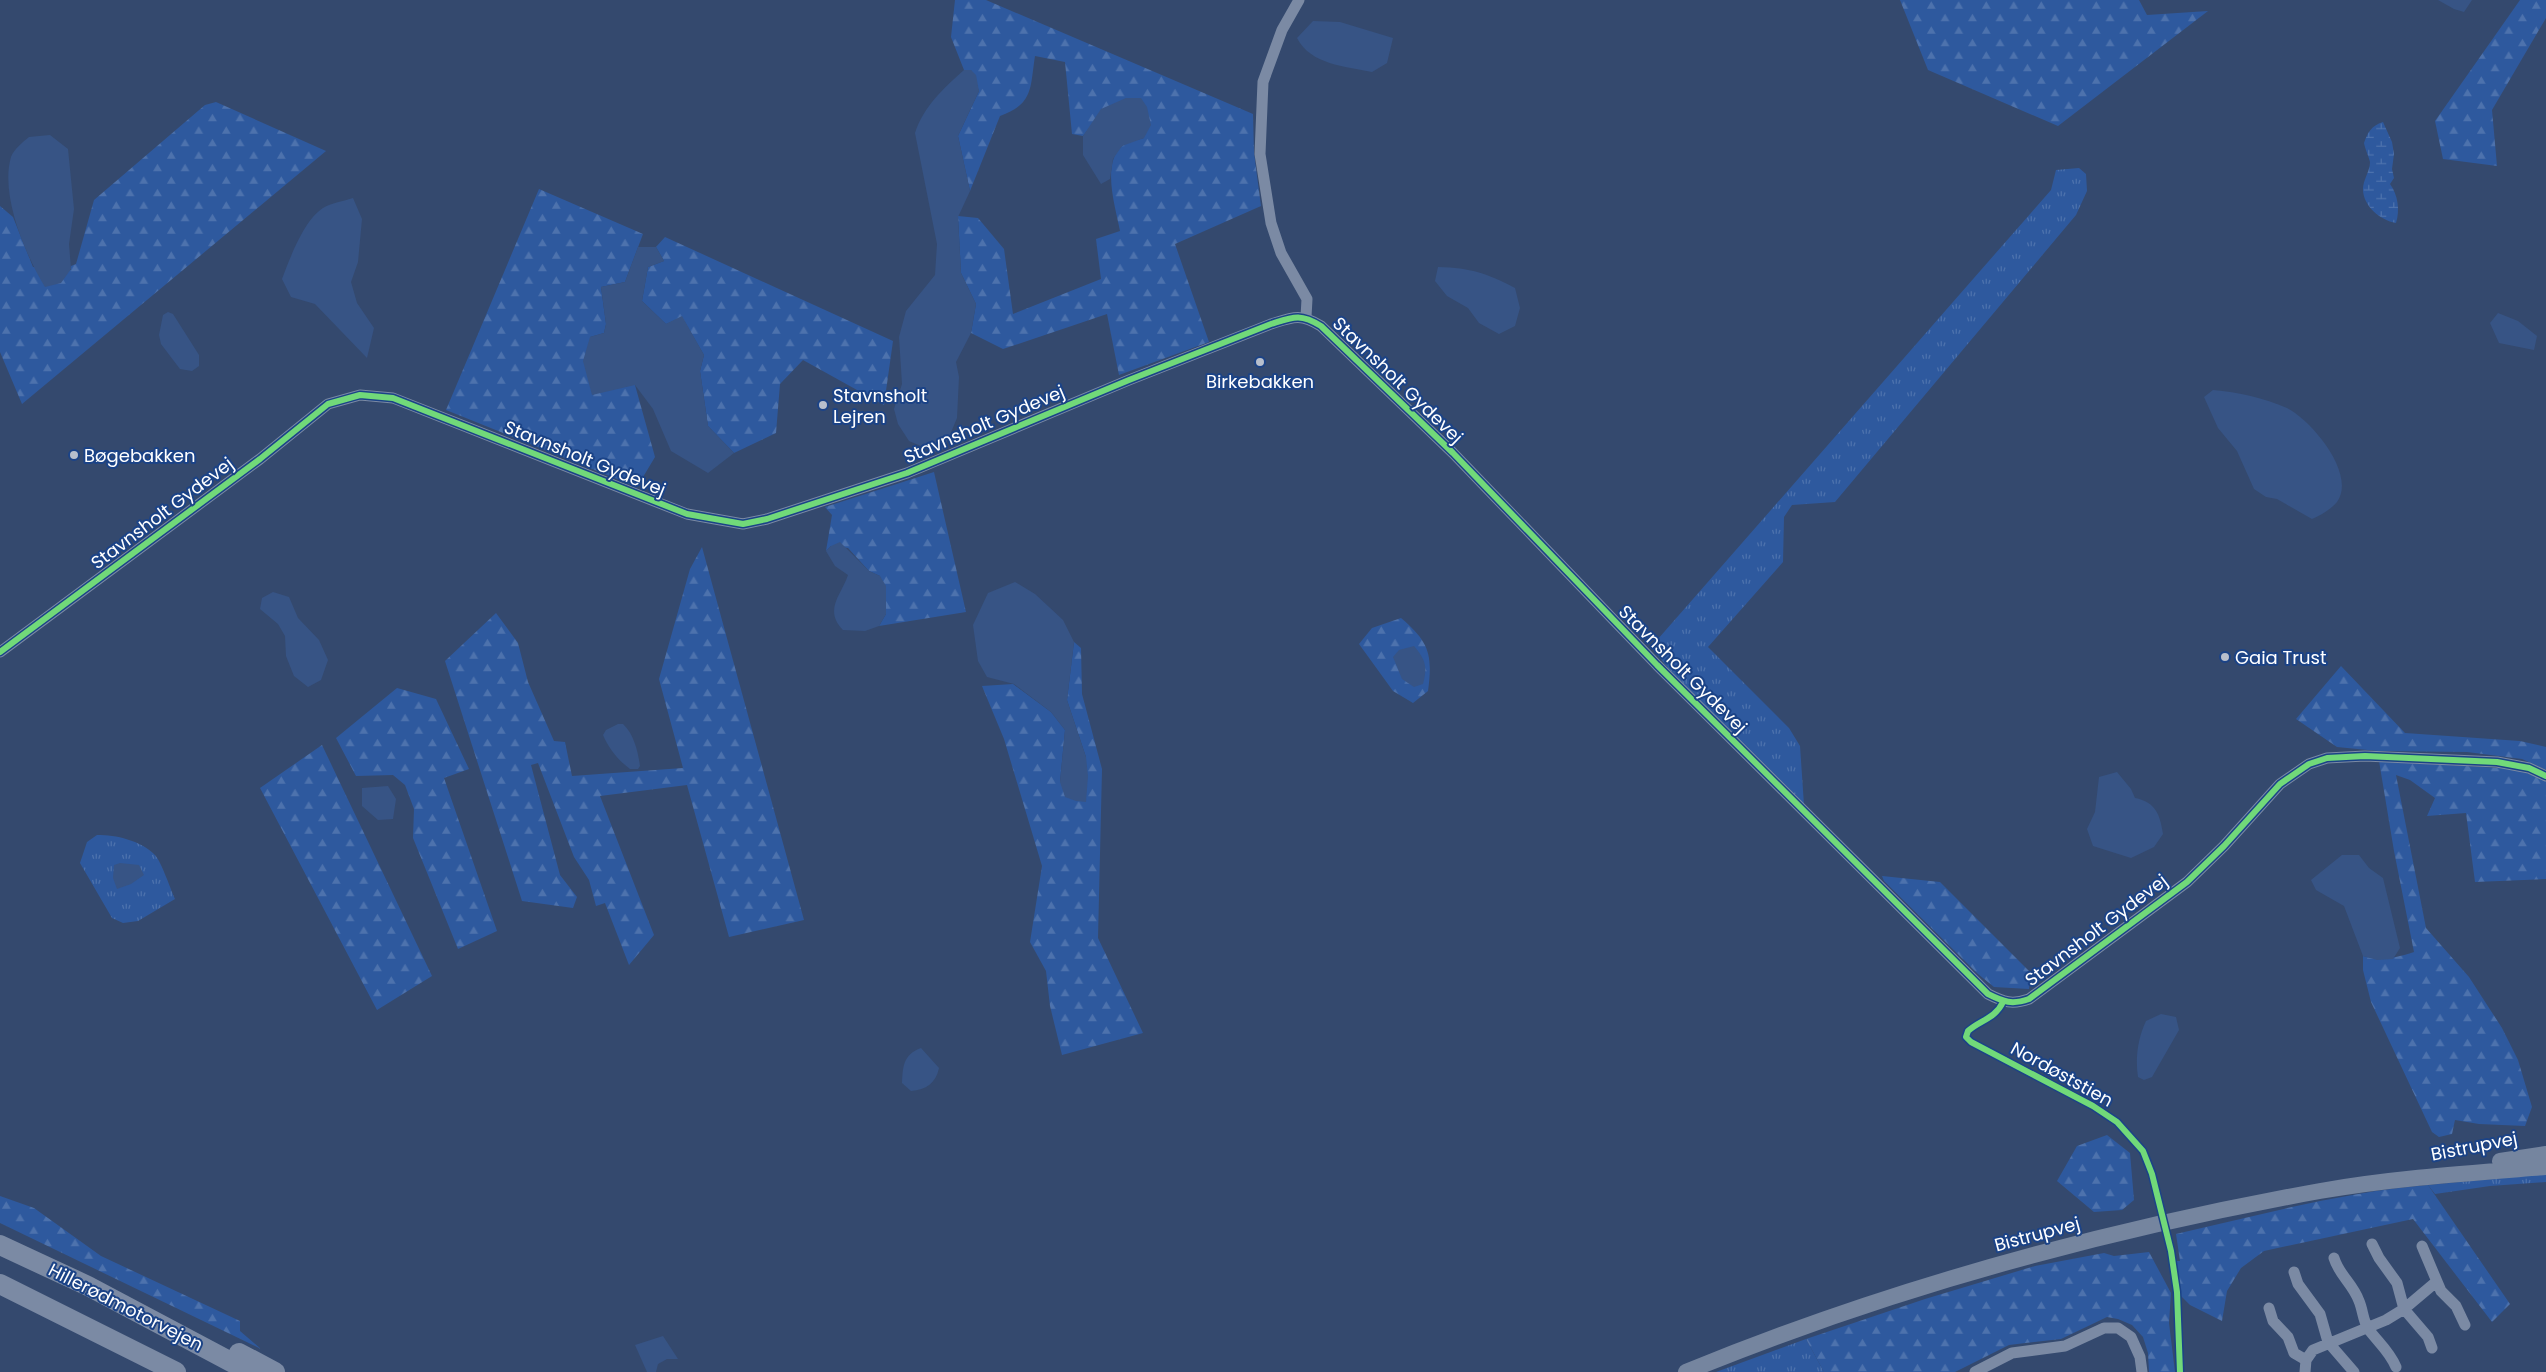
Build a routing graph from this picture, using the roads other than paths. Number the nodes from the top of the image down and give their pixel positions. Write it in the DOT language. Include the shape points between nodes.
graph roads {
  1 [pos="1299,0"];
  2 [pos="1306,317"];
  3 [pos="0,652"];
  4 [pos="2546,776"];
  5 [pos="2546,1154"];
  6 [pos="2546,1167"];
  7 [pos="2410,1179"];
  8 [pos="2372,1244"];
  9 [pos="0,1245"];
  10 [pos="2422,1246"];
  11 [pos="2334,1258"];
  12 [pos="2294,1272"];
  13 [pos="2436,1282"];
  14 [pos="0,1284"];
  15 [pos="2269,1308"];
  16 [pos="2404,1309"];
  17 [pos="2465,1325"];
  18 [pos="2368,1328"];
  19 [pos="2328,1342"];
  20 [pos="202,1345"];
  21 [pos="2432,1348"];
  22 [pos="2306,1366"];
  23 [pos="2396,1368"];
  24 [pos="176,1372"];
  25 [pos="250,1372"];
  26 [pos="275,1372"];
  27 [pos="1686,1372"];
  28 [pos="1975,1372"];
  29 [pos="2142,1372"];
  30 [pos="2354,1372"];
  1 -- 2 [label="street, Stavnsholt Gydevej" via="1282,30 1263,82 1260,154 1271,224 1281,253 1307,300"];
  2 -- 3 [label="street, Stavnsholt Gydevej" via="1290,318 1129,380 907,473 743,524 687,514 393,398 360,395 328,404 260,459"];
  2 -- 4 [label="street, Stavnsholt Gydevej" via="1321,326 1453,453 1657,665 1988,994 2003,1002 2016,1004 2029,999 2186,882 2224,846 2280,784 2309,764 2327,758 2351,756 2497,762 2529,768"];
  5 -- 7 [label="main road, Bistrupvej"];
  6 -- 7 [label="main road, Bistrupvej"];
  7 -- 27 [label="main road, Bistrupvej" via="2321,1191 2036,1254 1820,1320"];
  8 -- 16 [label="street" via="2378,1258 2397,1283"];
  9 -- 20 [label="highway, Hillerødmotorvejen"];
  10 -- 13 [label="street"];
  11 -- 18 [label="street" via="2338,1271 2357,1295"];
  12 -- 19 [label="street" via="2298,1284 2320,1314"];
  13 -- 16 [label="street"];
  13 -- 17 [label="street" via="2456,1306"];
  14 -- 24 [label="highway, Hillerødmotorvejen"];
  15 -- 22 [label="street" via="2273,1321 2288,1337 2294,1353"];
  16 -- 18 [label="street"];
  16 -- 21 [label="street" via="2428,1337"];
  18 -- 19 [label="street"];
  18 -- 23 [label="street" via="2390,1354"];
  19 -- 22 [label="street" via="2313,1350"];
  19 -- 30 [label="street"];
  20 -- 25 [label="highway, Hillerødmotorvejen"];
  20 -- 26 [label="highway" via="239,1353"];
  28 -- 29 [label="street" via="2012,1353 2066,1346 2104,1328 2118,1328 2130,1337 2140,1357"];
}
